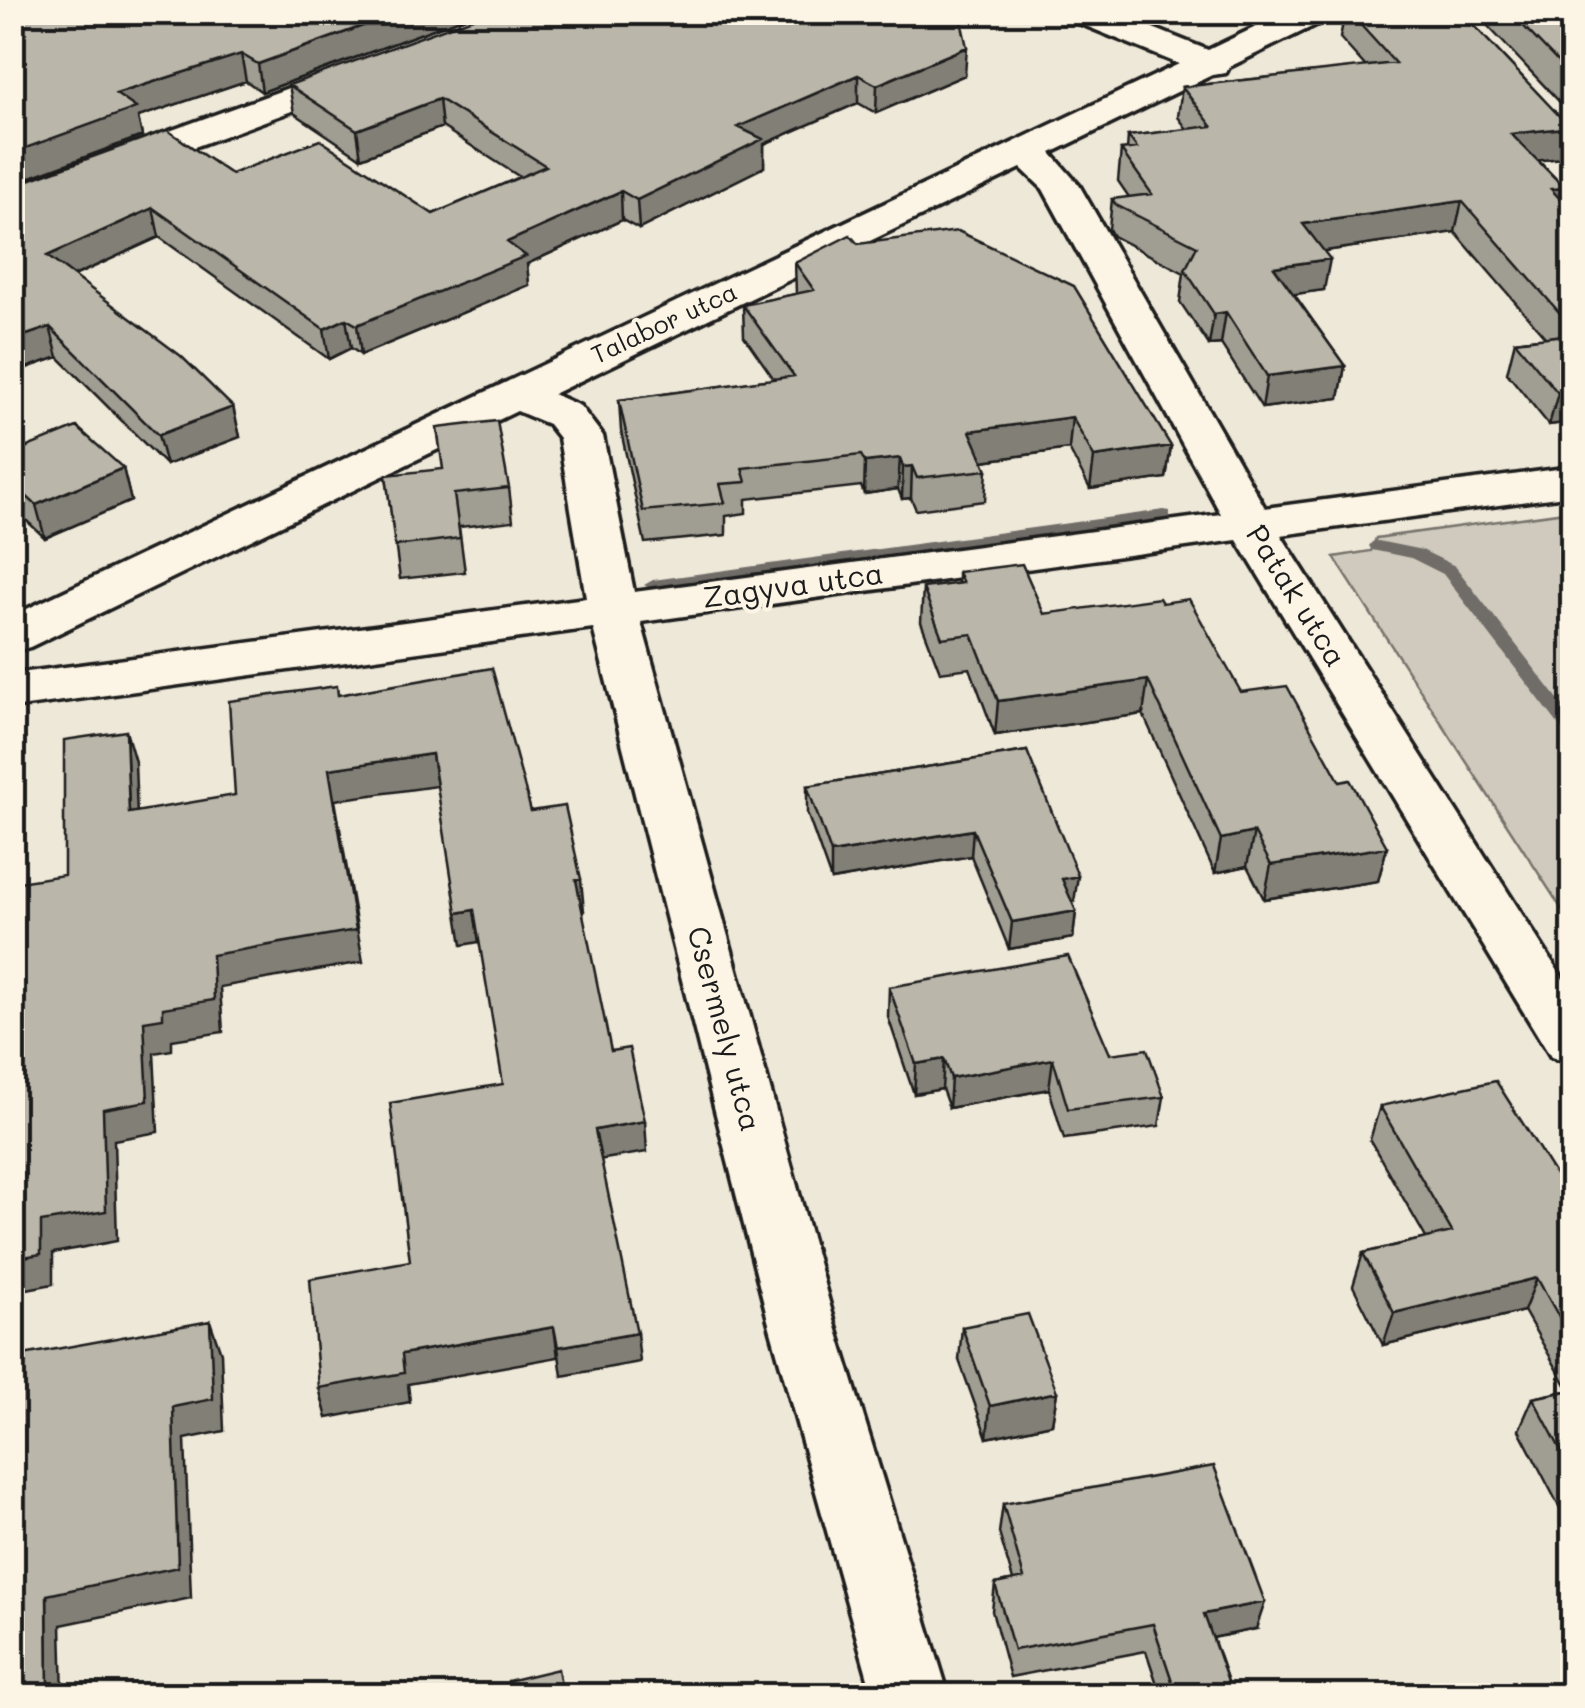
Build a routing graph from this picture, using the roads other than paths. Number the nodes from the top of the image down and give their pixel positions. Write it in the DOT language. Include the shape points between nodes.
graph roads {
  1 [pos="1081,12"];
  2 [pos="1316,12"];
  3 [pos="400,59"];
  4 [pos="1214,65"];
  5 [pos="1023,153"];
  6 [pos="12,202"];
  7 [pos="514,394"];
  8 [pos="1572,481"];
  9 [pos="1250,523"];
  10 [pos="613,611"];
  11 [pos="12,636"];
  12 [pos="12,690"];
  13 [pos="1572,1040"];
  14 [pos="911,1696"];
  1 -- 4 [label="street"];
  2 -- 4 [label="street, Talabor utca"];
  3 -- 6 [label="street"];
  4 -- 5 [label="street, Talabor utca"];
  5 -- 7 [label="street, Talabor utca"];
  5 -- 9 [label="street, Patak utca" via="1060,185"];
  7 -- 10 [label="street, Csermely utca" via="564,415 582,436"];
  7 -- 11 [label="street, Talabor utca"];
  8 -- 9 [label="street, Zagyva utca"];
  9 -- 10 [label="street, Zagyva utca"];
  9 -- 13 [label="street, Patak utca"];
  10 -- 12 [label="street, Zagyva utca"];
  10 -- 14 [label="street, Csermely utca" via="801,1320"];
}
